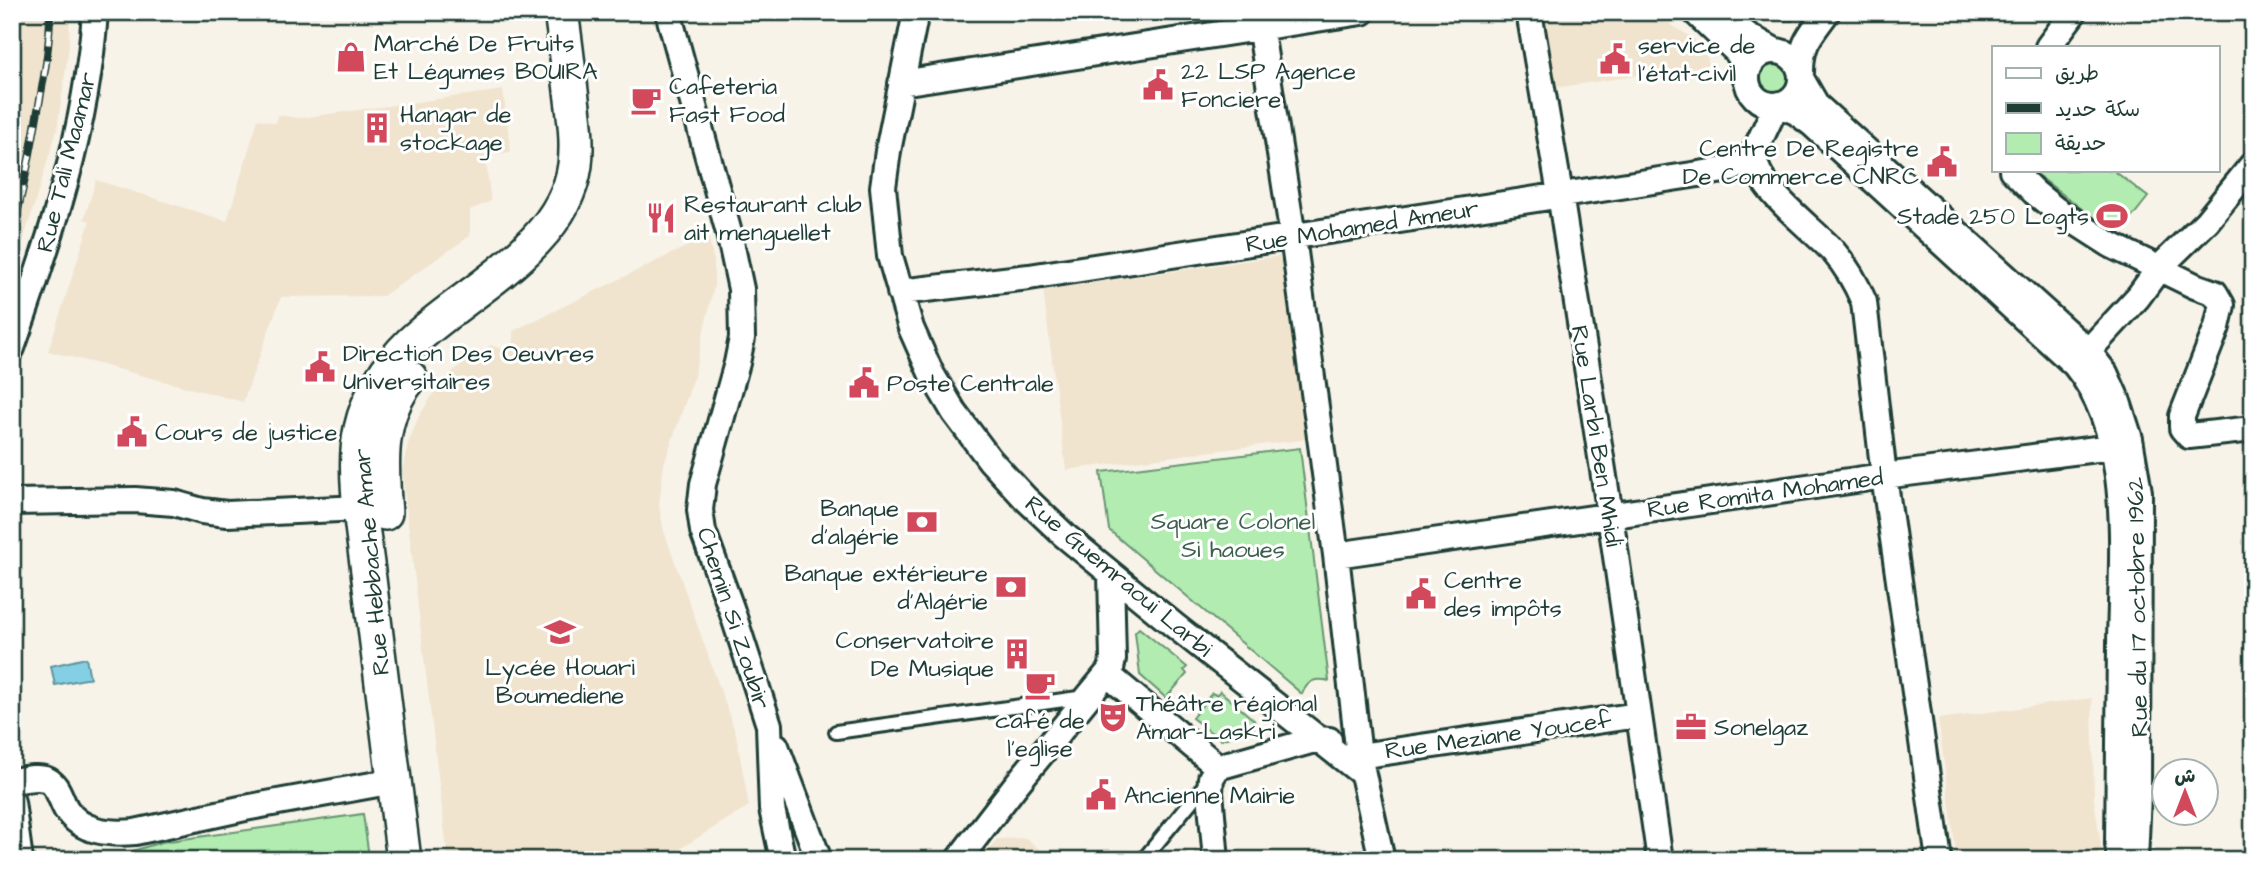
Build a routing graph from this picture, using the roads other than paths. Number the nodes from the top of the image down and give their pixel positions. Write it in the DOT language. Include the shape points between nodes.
graph roads {
  1 [pos="95,12"];
  2 [pos="561,12"];
  3 [pos="581,12"];
  4 [pos="667,12"];
  5 [pos="916,12"];
  6 [pos="1362,12"];
  7 [pos="1529,12"];
  8 [pos="1695,12"];
  9 [pos="1719,12"];
  10 [pos="1828,12"];
  11 [pos="2074,12"];
  12 [pos="1259,20"];
  13 [pos="1804,44"];
  14 [pos="2049,46"];
  15 [pos="1778,51"];
  16 [pos="1801,76"];
  17 [pos="901,83"];
  18 [pos="1749,87"];
  19 [pos="1778,106"];
  20 [pos="1812,124"];
  21 [pos="1759,144"];
  22 [pos="2253,164"];
  23 [pos="1731,169"];
  24 [pos="2014,172"];
  25 [pos="1764,184"];
  26 [pos="1560,194"];
  27 [pos="1293,237"];
  28 [pos="2160,267"];
  29 [pos="900,292"];
  30 [pos="12,348"];
  31 [pos="2082,358"];
  32 [pos="2253,429"];
  33 [pos="2121,443"];
  34 [pos="1884,476"];
  35 [pos="12,502"];
  36 [pos="362,508"];
  37 [pos="1610,515"];
  38 [pos="1336,555"];
  39 [pos="1111,574"];
  40 [pos="1107,674"];
  41 [pos="1088,696"];
  42 [pos="1354,712"];
  43 [pos="1638,715"];
  44 [pos="769,726"];
  45 [pos="836,732"];
  46 [pos="1318,740"];
  47 [pos="1361,765"];
  48 [pos="1215,773"];
  49 [pos="12,781"];
  50 [pos="394,781"];
  51 [pos="12,802"];
  52 [pos="20,860"];
  53 [pos="404,860"];
  54 [pos="427,860"];
  55 [pos="783,860"];
  56 [pos="819,860"];
  57 [pos="958,860"];
  58 [pos="1143,860"];
  59 [pos="1216,860"];
  60 [pos="1382,860"];
  61 [pos="1660,860"];
  62 [pos="1939,860"];
  63 [pos="2120,860"];
  64 [pos="2135,860"];
  1 -- 30 [label="street, Rue Tali Maamar" via="83,113 62,200"];
  2 -- 36 [label="main road, Rue Hebbache Amar" via="576,140 575,166 566,193 549,225 526,250 411,343 388,369 360,430"];
  3 -- 54 [label="main road, Rue Hebbache Amar" via="597,140 596,165 578,218 535,270 422,363 403,385 383,440 386,530"];
  4 -- 44 [label="street, Chemin Si Zoubir" via="741,289 742,338 703,484 703,531"];
  5 -- 17 [label="street, Rue Guemraoui Larbi"];
  6 -- 12 [label="street"];
  7 -- 26 [label="street, Rue Larbi Ben Mhidi"];
  8 -- 18 [label="street" via="1736,51"];
  9 -- 15 [label="street" via="1747,35"];
  10 -- 13 [label="street"];
  11 -- 14 [label="street"];
  12 -- 17 [label="street"];
  12 -- 27 [label="street"];
  13 -- 15 [label="street"];
  13 -- 16 [label="street"];
  15 -- 16 [label="street" via="1796,61"];
  15 -- 18 [label="street" via="1768,51 1750,65"];
  16 -- 19 [label="street" via="1793,99"];
  16 -- 31 [label="street" via="1817,106"];
  17 -- 29 [label="street, Rue Guemraoui Larbi" via="883,187 890,256"];
  18 -- 19 [label="street" via="1760,102"];
  18 -- 21 [label="street" via="1759,113"];
  19 -- 20 [label="street"];
  19 -- 21 [label="street"];
  20 -- 21 [label="street, Rue Mohamed Ameur" via="1778,122"];
  20 -- 31 [label="street"];
  21 -- 23 [label="street, Rue Mohamed Ameur" via="1748,162"];
  21 -- 25 [label="street" via="1755,167"];
  22 -- 28 [label="street" via="2207,221"];
  23 -- 25 [label="street" via="1750,172"];
  23 -- 26 [label="street, Rue Mohamed Ameur"];
  24 -- 28 [label="street" via="2055,209 2111,245"];
  25 -- 34 [label="street" via="1833,251 1864,302"];
  26 -- 27 [label="street, Rue Mohamed Ameur"];
  26 -- 37 [label="street, Rue Larbi Ben Mhidi"];
  27 -- 29 [label="street, Rue Mohamed Ameur"];
  27 -- 38 [label="street"];
  28 -- 31 [label="street"];
  28 -- 32 [label="street" via="2215,293 2222,305 2182,416 2182,428 2189,436"];
  29 -- 39 [label="street, Rue Guemraoui Larbi" via="931,373 954,412 1025,498"];
  31 -- 33 [label="street" via="2099,406"];
  33 -- 34 [label="street, Rue Romita Mohamed"];
  33 -- 63 [label="street, Rue du 17 octobre 1962"];
  33 -- 64 [label="street, Rue du 17 octobre 1962" via="2137,473 2139,502"];
  34 -- 37 [label="street, Rue Romita Mohamed"];
  34 -- 62 [label="street"];
  35 -- 36 [label="street" via="135,500 227,514"];
  36 -- 50 [label="main road, Rue Hebbache Amar"];
  37 -- 38 [label="street, Rue Romita Mohamed"];
  37 -- 43 [label="street, Rue Larbi Ben Mhidi"];
  38 -- 42 [label="street"];
  39 -- 40 [label="street" via="1113,659"];
  39 -- 46 [label="street, Rue Guemraoui Larbi"];
  40 -- 41 [label="street"];
  40 -- 48 [label="street"];
  41 -- 45 [label="lane"];
  41 -- 57 [label="street"];
  42 -- 46 [label="street" via="1346,734"];
  42 -- 47 [label="street"];
  43 -- 47 [label="street, Rue Meziane Youcef"];
  43 -- 61 [label="street, Rue Larbi Ben Mhidi"];
  44 -- 55 [label="street, Chemin Si Zoubir" via="772,809"];
  44 -- 56 [label="street"];
  46 -- 47 [label="street, Rue Guemraoui Larbi"];
  46 -- 48 [label="street"];
  47 -- 60 [label="street"];
  48 -- 58 [label="lane"];
  48 -- 59 [label="street" via="1210,792"];
  49 -- 50 [label="street" via="44,778 53,784 67,812 81,823 99,832 119,834"];
  50 -- 53 [label="main road, Rue Hebbache Amar"];
  51 -- 52 [label="street"];
}
